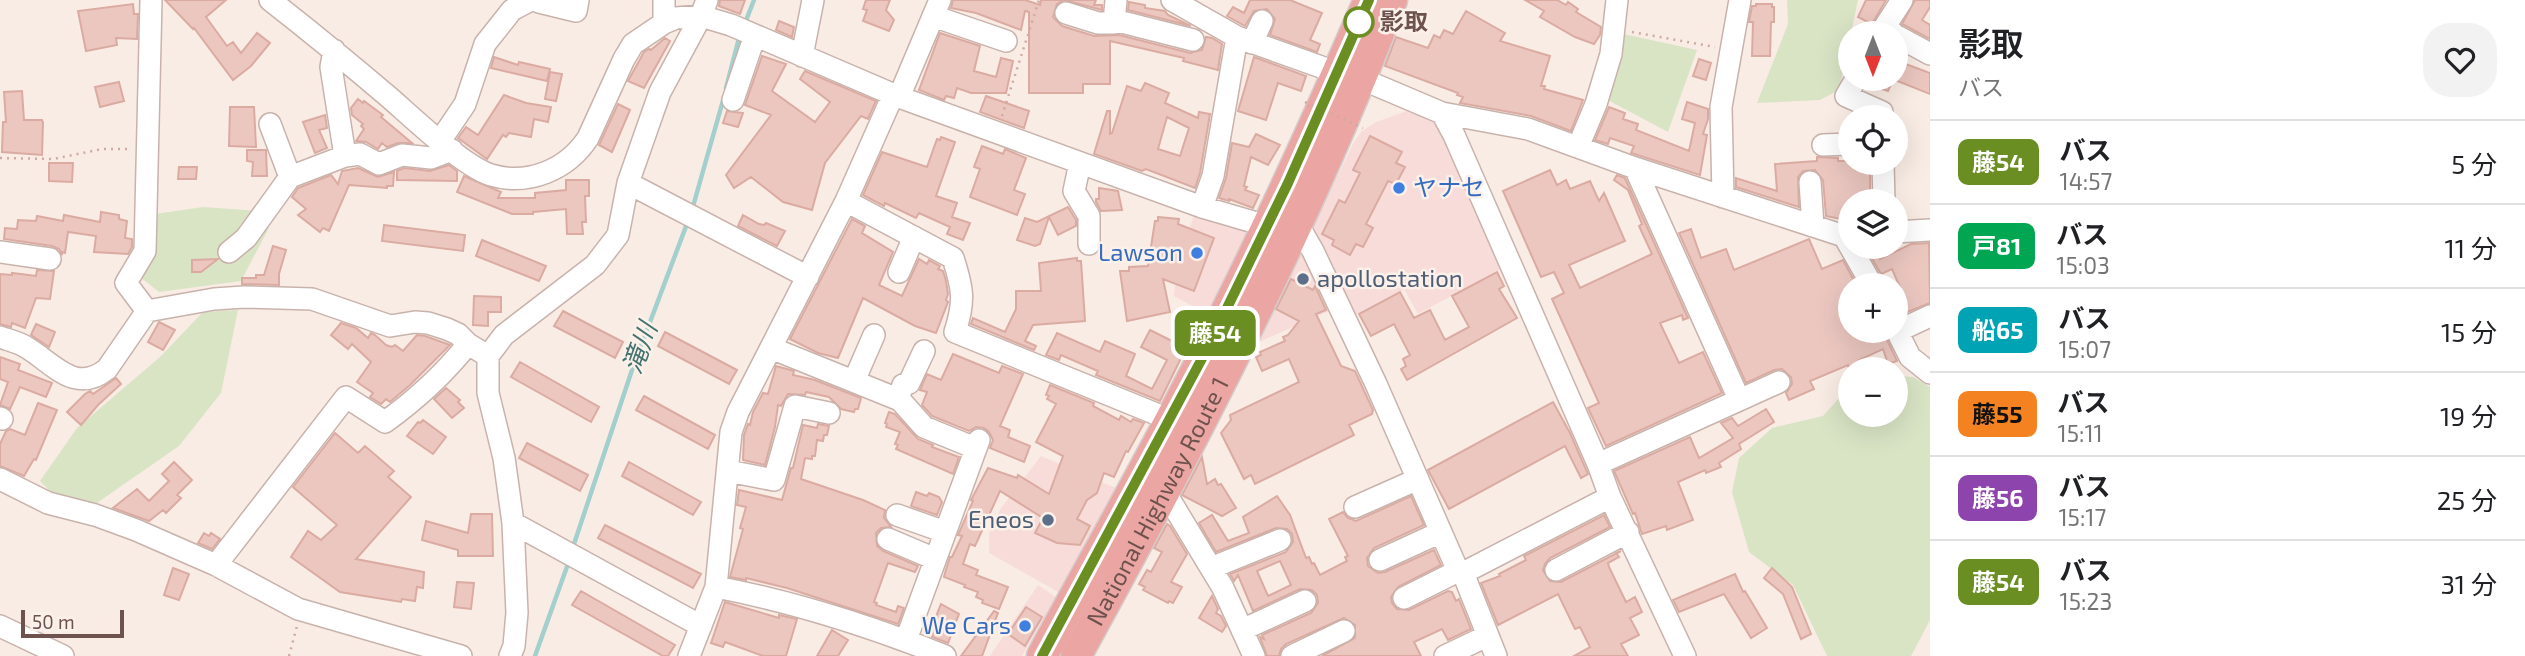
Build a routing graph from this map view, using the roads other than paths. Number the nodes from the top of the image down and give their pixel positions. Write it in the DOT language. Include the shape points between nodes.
graph roads {
  1 [pos="151,0"];
  2 [pos="270,0"];
  3 [pos="531,0"];
  4 [pos="537,0"];
  5 [pos="578,0"];
  6 [pos="664,0"];
  7 [pos="813,0"];
  8 [pos="1368,0"];
  9 [pos="1392,0"];
  10 [pos="1617,0"];
  11 [pos="1740,0"];
  12 [pos="1902,0"];
  13 [pos="1175,2"];
  14 [pos="704,8"];
  15 [pos="937,8"];
  16 [pos="1115,10"];
  17 [pos="1066,13"];
  18 [pos="1262,21"];
  19 [pos="1893,21"];
  20 [pos="664,23"];
  21 [pos="1171,33"];
  22 [pos="757,37"];
  23 [pos="1193,40"];
  24 [pos="1245,40"];
  25 [pos="997,42"];
  26 [pos="1908,42"];
  27 [pos="334,50"];
  28 [pos="1930,54"];
  29 [pos="802,56"];
  30 [pos="1346,74"];
  31 [pos="1849,91"];
  32 [pos="896,96"];
  33 [pos="733,100"];
  34 [pos="1866,105"];
  35 [pos="1442,114"];
  36 [pos="270,124"];
  37 [pos="1838,144"];
  38 [pos="446,145"];
  39 [pos="1823,145"];
  40 [pos="1578,147"];
  41 [pos="345,156"];
  42 [pos="1080,163"];
  43 [pos="1635,168"];
  44 [pos="290,177"];
  45 [pos="1811,182"];
  46 [pos="628,183"];
  47 [pos="1723,197"];
  48 [pos="846,201"];
  49 [pos="1202,207"];
  50 [pos="1813,226"];
  51 [pos="1286,230"];
  52 [pos="1930,230"];
  53 [pos="1908,231"];
  54 [pos="1838,233"];
  55 [pos="914,237"];
  56 [pos="1089,244"];
  57 [pos="0,252"];
  58 [pos="229,252"];
  59 [pos="50,259"];
  60 [pos="899,272"];
  61 [pos="808,277"];
  62 [pos="147,311"];
  63 [pos="1930,316"];
  64 [pos="1908,324"];
  65 [pos="874,335"];
  66 [pos="0,337"];
  67 [pos="1903,343"];
  68 [pos="468,344"];
  69 [pos="771,348"];
  70 [pos="924,351"];
  71 [pos="488,356"];
  72 [pos="1930,373"];
  73 [pos="854,381"];
  74 [pos="1779,382"];
  75 [pos="898,399"];
  76 [pos="1739,399"];
  77 [pos="829,413"];
  78 [pos="1171,420"];
  79 [pos="1598,464"];
  80 [pos="728,471"];
  81 [pos="0,479"];
  82 [pos="1418,479"];
  83 [pos="1165,492"];
  84 [pos="1610,497"];
  85 [pos="1355,507"];
  86 [pos="897,515"];
  87 [pos="513,523"];
  88 [pos="945,532"];
  89 [pos="1441,532"];
  90 [pos="1628,532"];
  91 [pos="888,539"];
  92 [pos="1270,539"];
  93 [pos="935,559"];
  94 [pos="1390,560"];
  95 [pos="215,565"];
  96 [pos="1211,568"];
  97 [pos="1556,570"];
  98 [pos="1460,572"];
  99 [pos="716,587"];
  100 [pos="1404,598"];
  101 [pos="1305,601"];
  102 [pos="0,626"];
  103 [pos="702,626"];
  104 [pos="1242,630"];
  105 [pos="1344,631"];
  106 [pos="1487,635"];
  107 [pos="906,640"];
  108 [pos="1083,654"];
  109 [pos="63,656"];
  110 [pos="461,656"];
  111 [pos="510,656"];
  112 [pos="689,656"];
  113 [pos="945,656"];
  114 [pos="1042,656"];
  115 [pos="1254,656"];
  116 [pos="1292,656"];
  117 [pos="1445,656"];
  118 [pos="1496,656"];
  119 [pos="1685,656"];
  1 -- 62 [label="street" via="145,251 127,283"];
  2 -- 27 [label="street"];
  3 -- 38 [label="street" via="512,10 485,44"];
  4 -- 5 [label="street" via="576,11"];
  6 -- 20 [label="street"];
  7 -- 29 [label="street"];
  8 -- 30 [label="highway, National Highway Route 1"];
  9 -- 30 [label="highway, National Highway Route 1"];
  10 -- 40 [label="street" via="1611,54"];
  11 -- 47 [label="street" via="1721,107"];
  12 -- 19 [label="street"];
  13 -- 21 [label="street"];
  13 -- 24 [label="street"];
  14 -- 20 [label="street"];
  14 -- 22 [label="street"];
  14 -- 46 [label="street" via="660,92"];
  15 -- 25 [label="street"];
  15 -- 32 [label="street"];
  16 -- 17 [label="street" via="1114,23"];
  16 -- 21 [label="street"];
  18 -- 24 [label="street"];
  20 -- 38 [label="street" via="633,44 588,138 575,155 556,168 534,177 504,178 480,171"];
  21 -- 23 [label="street"];
  22 -- 29 [label="street"];
  22 -- 33 [label="street"];
  24 -- 30 [label="street"];
  24 -- 49 [label="street"];
  26 -- 28 [label="street"];
  27 -- 38 [label="street"];
  27 -- 41 [label="street" via="331,67"];
  29 -- 32 [label="street"];
  30 -- 35 [label="street"];
  30 -- 51 [label="highway, National Highway Route 1"];
  31 -- 34 [label="street" via="1846,96"];
  32 -- 42 [label="street"];
  32 -- 48 [label="street"];
  35 -- 40 [label="street" via="1528,129"];
  35 -- 79 [label="street"];
  36 -- 44 [label="street"];
  37 -- 39 [label="street"];
  38 -- 41 [label="street" via="431,158 402,155 379,164 360,154"];
  40 -- 43 [label="street"];
  41 -- 44 [label="street"];
  42 -- 49 [label="street"];
  42 -- 56 [label="street" via="1074,191 1089,216"];
  43 -- 47 [label="street"];
  43 -- 76 [label="street"];
  44 -- 58 [label="street" via="246,238"];
  45 -- 50 [label="street"];
  46 -- 61 [label="street"];
  46 -- 71 [label="street" via="618,235 607,252 504,335"];
  47 -- 50 [label="street"];
  48 -- 55 [label="street"];
  48 -- 61 [label="street"];
  49 -- 51 [label="street"];
  50 -- 54 [label="street"];
  51 -- 78 [label="highway, National Highway Route 1"];
  51 -- 82 [label="street" via="1313,251"];
  51 -- 83 [label="highway, National Highway Route 1"];
  52 -- 53 [label="street"];
  55 -- 60 [label="street"];
  55 -- 78 [label="street" via="953,258 963,309 955,332"];
  57 -- 59 [label="street"];
  61 -- 69 [label="street"];
  62 -- 66 [label="street" via="107,369 81,380 23,345"];
  62 -- 68 [label="street" via="214,299 313,299 390,326 428,324 458,334"];
  63 -- 64 [label="street"];
  65 -- 73 [label="street"];
  67 -- 72 [label="street" via="1910,357"];
  68 -- 71 [label="street"];
  68 -- 95 [label="street" via="442,374 386,422 346,397"];
  69 -- 73 [label="street"];
  69 -- 80 [label="street" via="731,432"];
  70 -- 75 [label="street"];
  71 -- 87 [label="street" via="488,393"];
  73 -- 75 [label="street"];
  74 -- 76 [label="street"];
  75 -- 88 [label="street" via="924,427 977,444"];
  76 -- 79 [label="street"];
  77 -- 80 [label="street" via="795,406 774,480"];
  78 -- 114 [label="highway, National Highway Route 1"];
  79 -- 84 [label="street"];
  80 -- 99 [label="street"];
  81 -- 95 [label="street" via="48,503 136,530"];
  82 -- 85 [label="street"];
  82 -- 89 [label="street"];
  83 -- 96 [label="street"];
  83 -- 108 [label="highway, National Highway Route 1"];
  84 -- 90 [label="street"];
  84 -- 98 [label="street"];
  86 -- 88 [label="street"];
  87 -- 103 [label="street"];
  87 -- 111 [label="street" via="517,613"];
  88 -- 93 [label="street"];
  89 -- 94 [label="street"];
  89 -- 98 [label="street"];
  90 -- 97 [label="street"];
  90 -- 119 [label="street"];
  91 -- 93 [label="street"];
  92 -- 96 [label="street"];
  93 -- 107 [label="street"];
  95 -- 110 [label="street" via="302,610"];
  96 -- 104 [label="street"];
  98 -- 100 [label="street"];
  98 -- 106 [label="street"];
  99 -- 103 [label="street"];
  99 -- 107 [label="street" via="777,598"];
  101 -- 104 [label="street"];
  102 -- 109 [label="street"];
  103 -- 112 [label="street"];
  104 -- 115 [label="street"];
  105 -- 116 [label="street"];
  106 -- 117 [label="street"];
  106 -- 118 [label="street"];
  107 -- 113 [label="street"];
}
